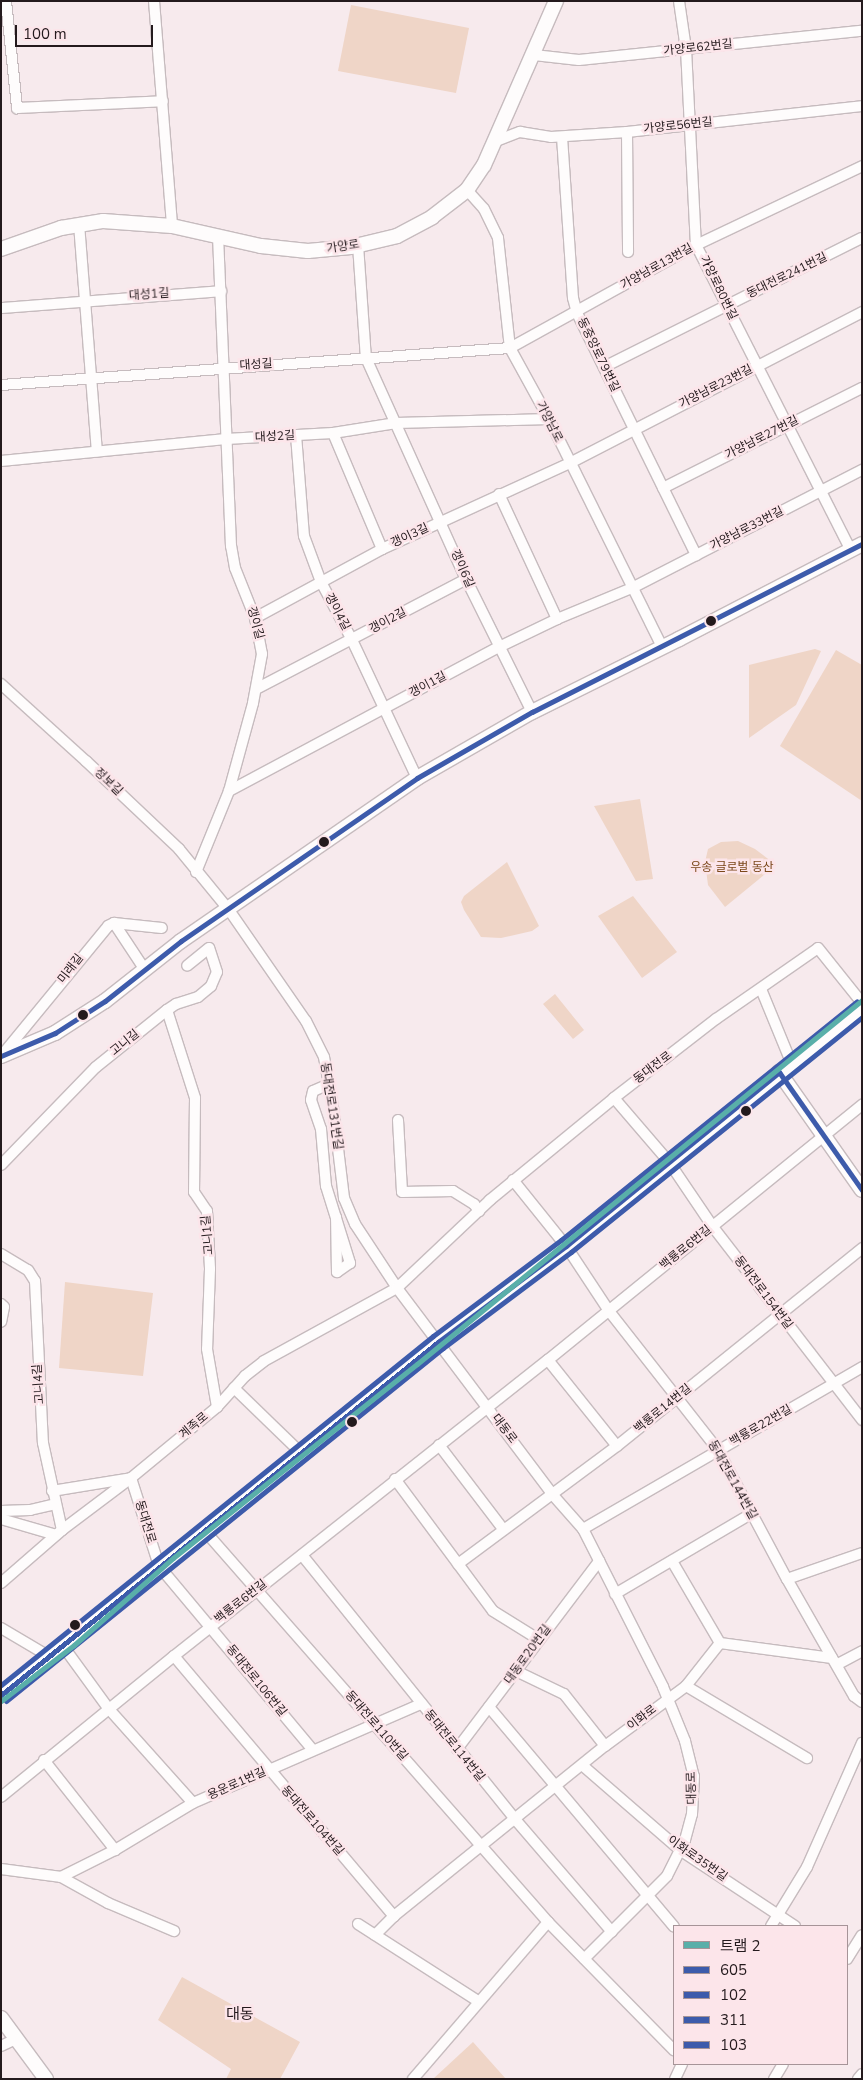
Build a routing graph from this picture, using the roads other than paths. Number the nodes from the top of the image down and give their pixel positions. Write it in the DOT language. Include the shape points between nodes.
graph roads {
  1 [pos="6,1"];
  2 [pos="154,1"];
  3 [pos="556,1"];
  4 [pos="679,1"];
  5 [pos="862,31"];
  6 [pos="686,49"];
  7 [pos="534,55"];
  8 [pos="163,101"];
  9 [pos="862,106"];
  10 [pos="689,125"];
  11 [pos="627,132"];
  12 [pos="562,137"];
  13 [pos="496,141"];
  14 [pos="862,166"];
  15 [pos="467,190"];
  16 [pos="79,224"];
  17 [pos="172,226"];
  18 [pos="218,237"];
  19 [pos="862,238"];
  20 [pos="358,245"];
  21 [pos="696,245"];
  22 [pos="1,249"];
  23 [pos="628,252"];
  24 [pos="221,291"];
  25 [pos="85,300"];
  26 [pos="727,306"];
  27 [pos="1,308"];
  28 [pos="862,312"];
  29 [pos="577,313"];
  30 [pos="510,348"];
  31 [pos="366,358"];
  32 [pos="757,366"];
  33 [pos="224,368"];
  34 [pos="604,368"];
  35 [pos="90,378"];
  36 [pos="1,385"];
  37 [pos="862,388"];
  38 [pos="549,419"];
  39 [pos="396,423"];
  40 [pos="787,426"];
  41 [pos="634,430"];
  42 [pos="333,433"];
  43 [pos="296,435"];
  44 [pos="226,439"];
  45 [pos="97,451"];
  46 [pos="1,461"];
  47 [pos="570,463"];
  48 [pos="862,470"];
  49 [pos="663,488"];
  50 [pos="820,492"];
  51 [pos="499,494"];
  52 [pos="441,522"];
  53 [pos="856,547"];
  54 [pos="382,549"];
  55 [pos="696,555"];
  56 [pos="466,579"];
  57 [pos="321,582"];
  58 [pos="632,588"];
  59 [pos="255,618"];
  60 [pos="557,619"];
  61 [pos="352,640"];
  62 [pos="499,647"];
  63 [pos="662,647"];
  64 [pos="1,684"];
  65 [pos="256,689"];
  66 [pos="384,709"];
  67 [pos="532,712"];
  68 [pos="417,778"];
  69 [pos="229,791"];
  70 [pos="196,872"];
  71 [pos="208,886"];
  72 [pos="229,910"];
  73 [pos="114,923"];
  74 [pos="162,928"];
  75 [pos="187,966"];
  76 [pos="145,970"];
  77 [pos="761,989"];
  78 [pos="862,1005"];
  79 [pos="167,1010"];
  80 [pos="1,1056"];
  81 [pos="791,1062"];
  82 [pos="779,1072"];
  83 [pos="329,1084"];
  84 [pos="614,1098"];
  85 [pos="862,1105"];
  86 [pos="398,1120"];
  87 [pos="824,1135"];
  88 [pos="669,1162"];
  89 [pos="1,1165"];
  90 [pos="512,1180"];
  91 [pos="862,1190"];
  92 [pos="479,1211"];
  93 [pos="336,1217"];
  94 [pos="713,1227"];
  95 [pos="566,1246"];
  96 [pos="862,1248"];
  97 [pos="1,1254"];
  98 [pos="398,1288"];
  99 [pos="1,1304"];
  100 [pos="609,1310"];
  101 [pos="780,1316"];
  102 [pos="1,1322"];
  103 [pos="438,1342"];
  104 [pos="548,1360"];
  105 [pos="862,1367"];
  106 [pos="833,1385"];
  107 [pos="234,1388"];
  108 [pos="678,1396"];
  109 [pos="487,1406"];
  110 [pos="217,1407"];
  111 [pos="862,1420"];
  112 [pos="439,1445"];
  113 [pos="617,1446"];
  114 [pos="718,1450"];
  115 [pos="300,1452"];
  116 [pos="131,1478"];
  117 [pos="395,1478"];
  118 [pos="52,1491"];
  119 [pos="552,1494"];
  120 [pos="55,1504"];
  121 [pos="1,1511"];
  122 [pos="751,1514"];
  123 [pos="1,1519"];
  124 [pos="503,1529"];
  125 [pos="583,1529"];
  126 [pos="204,1530"];
  127 [pos="59,1532"];
  128 [pos="862,1553"];
  129 [pos="302,1555"];
  130 [pos="598,1561"];
  131 [pos="672,1561"];
  132 [pos="458,1564"];
  133 [pos="159,1566"];
  134 [pos="787,1579"];
  135 [pos="1,1583"];
  136 [pos="256,1591"];
  137 [pos="615,1594"];
  138 [pos="211,1626"];
  139 [pos="1,1628"];
  140 [pos="538,1639"];
  141 [pos="720,1643"];
  142 [pos="63,1646"];
  143 [pos="862,1651"];
  144 [pos="50,1656"];
  145 [pos="174,1656"];
  146 [pos="835,1661"];
  147 [pos="516,1671"];
  148 [pos="686,1686"];
  149 [pos="1,1695"];
  150 [pos="668,1699"];
  151 [pos="862,1702"];
  152 [pos="421,1704"];
  153 [pos="489,1707"];
  154 [pos="108,1708"];
  155 [pos="374,1723"];
  156 [pos="862,1743"];
  157 [pos="605,1746"];
  158 [pos="457,1749"];
  159 [pos="312,1750"];
  160 [pos="807,1758"];
  161 [pos="44,1760"];
  162 [pos="582,1765"];
  163 [pos="269,1770"];
  164 [pos="556,1786"];
  165 [pos="1,1797"];
  166 [pos="193,1803"];
  167 [pos="514,1818"];
  168 [pos="481,1845"];
  169 [pos="115,1850"];
  170 [pos="680,1850"];
  171 [pos="1,1869"];
  172 [pos="62,1877"];
  173 [pos="648,1895"];
  174 [pos="778,1914"];
  175 [pos="394,1916"];
  176 [pos="548,1922"];
  177 [pos="358,1924"];
  178 [pos="772,1925"];
  179 [pos="794,1925"];
  180 [pos="673,1926"];
  181 [pos="174,1931"];
  182 [pos="612,1932"];
  183 [pos="375,1935"];
  184 [pos="855,1940"];
  185 [pos="848,1957"];
  186 [pos="584,1959"];
  187 [pos="478,2001"];
  188 [pos="1,2018"];
  189 [pos="16,2039"];
  190 [pos="1,2046"];
  191 [pos="673,2049"];
  192 [pos="682,2065"];
  193 [pos="782,2065"];
  194 [pos="862,2074"];
  195 [pos="46,2079"];
  196 [pos="413,2079"];
  197 [pos="675,2079"];
  198 [pos="774,2079"];
  199 [pos="858,2079"];
  1 -- 8 [label="street" via="17,108"];
  2 -- 8 [label="street"];
  3 -- 7 [label="street, 가양로"];
  4 -- 6 [label="street, 가양로80번길"];
  5 -- 6 [label="street, 가양로62번길"];
  6 -- 7 [label="street, 가양로62번길" via="579,60"];
  6 -- 10 [label="street, 가양로80번길"];
  7 -- 13 [label="street, 가양로"];
  8 -- 17 [label="street"];
  9 -- 10 [label="street, 가양로56번길"];
  10 -- 11 [label="street, 가양로56번길"];
  10 -- 21 [label="street, 가양로80번길"];
  11 -- 12 [label="street, 가양로56번길"];
  11 -- 23 [label="street"];
  12 -- 13 [label="street, 가양로56번길" via="520,132"];
  12 -- 29 [label="street, 동중앙로79번길" via="573,298"];
  13 -- 15 [label="street, 가양로"];
  14 -- 21 [label="street, 가양남로13번길"];
  15 -- 20 [label="street, 가양로" via="432,217 397,236"];
  15 -- 30 [label="street, 가양남로" via="484,209 498,238"];
  16 -- 17 [label="street, 가양로" via="114,222"];
  16 -- 22 [label="street, 가양로"];
  16 -- 25 [label="street"];
  17 -- 18 [label="street, 가양로"];
  18 -- 20 [label="street, 가양로" via="308,251"];
  18 -- 24 [label="street"];
  19 -- 26 [label="street, 동대전로241번길"];
  20 -- 31 [label="street"];
  21 -- 26 [label="street, 가양로80번길"];
  21 -- 29 [label="street, 가양남로13번길"];
  24 -- 25 [label="street, 대성1길"];
  24 -- 33 [label="street"];
  25 -- 27 [label="street, 대성1길"];
  25 -- 35 [label="street"];
  26 -- 32 [label="street, 가양로80번길"];
  26 -- 34 [label="street, 동대전로241번길"];
  28 -- 32 [label="street, 가양남로23번길"];
  29 -- 30 [label="street, 가양남로13번길"];
  29 -- 34 [label="street, 동중앙로79번길"];
  30 -- 31 [label="street, 대성길"];
  30 -- 38 [label="street, 가양남로"];
  31 -- 33 [label="street, 대성길"];
  31 -- 39 [label="street, 갱이6길"];
  32 -- 40 [label="street, 가양로80번길"];
  32 -- 41 [label="street, 가양남로23번길"];
  33 -- 35 [label="street, 대성길"];
  33 -- 44 [label="street, 갱이길"];
  34 -- 41 [label="street, 동중앙로79번길"];
  35 -- 36 [label="street, 대성길"];
  35 -- 45 [label="street"];
  37 -- 40 [label="street, 가양남로27번길"];
  38 -- 39 [label="street, 대성2길"];
  38 -- 47 [label="street, 가양남로"];
  39 -- 42 [label="street, 대성2길"];
  39 -- 52 [label="street, 갱이6길"];
  40 -- 49 [label="street, 가양남로27번길"];
  40 -- 50 [label="street, 가양로80번길"];
  41 -- 47 [label="street, 가양남로23번길"];
  41 -- 49 [label="street, 동중앙로79번길"];
  42 -- 43 [label="street, 대성2길"];
  42 -- 54 [label="street"];
  43 -- 44 [label="street, 대성2길"];
  43 -- 57 [label="street, 갱이4길" via="304,536"];
  44 -- 45 [label="street, 대성2길"];
  44 -- 59 [label="street, 갱이길" via="231,546 235,568"];
  45 -- 46 [label="street, 대성2길"];
  47 -- 51 [label="street, 갱이3길"];
  47 -- 58 [label="street, 가양남로"];
  48 -- 50 [label="street, 가양남로33번길"];
  49 -- 55 [label="street, 동중앙로79번길"];
  50 -- 53 [label="street, 가양로80번길"];
  50 -- 55 [label="street, 가양남로33번길"];
  51 -- 52 [label="street, 갱이3길"];
  51 -- 60 [label="street"];
  52 -- 54 [label="street, 갱이3길"];
  52 -- 56 [label="street, 갱이6길"];
  53 -- 63 [label="street"];
  54 -- 57 [label="street, 갱이3길"];
  55 -- 58 [label="street, 가양남로33번길"];
  56 -- 61 [label="street, 갱이2길"];
  56 -- 62 [label="street, 갱이6길"];
  57 -- 59 [label="street, 갱이3길"];
  57 -- 61 [label="street, 갱이4길"];
  58 -- 60 [label="street, 갱이1길"];
  58 -- 63 [label="street, 가양남로"];
  59 -- 65 [label="street, 갱이길" via="262,654"];
  60 -- 62 [label="street, 갱이1길"];
  61 -- 65 [label="street, 갱이2길"];
  61 -- 66 [label="street, 갱이4길"];
  62 -- 66 [label="street, 갱이1길"];
  62 -- 67 [label="street, 갱이6길"];
  63 -- 67 [label="street"];
  64 -- 70 [label="street, 정보길" via="178,849"];
  65 -- 69 [label="street, 갱이길"];
  66 -- 68 [label="street, 갱이4길"];
  66 -- 69 [label="street, 갱이1길"];
  67 -- 68 [label="street"];
  68 -- 72 [label="street"];
  69 -- 70 [label="street, 갱이길"];
  70 -- 71 [label="street, 정보길"];
  71 -- 72 [label="street, 동대전로131번길"];
  72 -- 76 [label="street" via="181,941"];
  72 -- 83 [label="street, 동대전로131번길" via="306,1021 324,1057"];
  73 -- 74 [label="street"];
  73 -- 76 [label="street"];
  73 -- 80 [label="street, 미래길" via="98,935"];
  75 -- 79 [label="street, 고니길" via="209,948 217,972 211,986 198,997"];
  76 -- 80 [label="street" via="55,1033"];
  77 -- 78 [label="street, 동대전로" via="818,948"];
  77 -- 81 [label="street"];
  77 -- 84 [label="street, 동대전로" via="716,1019"];
  78 -- 81 [label="street, 동대전로"];
  79 -- 89 [label="street, 고니길" via="96,1067"];
  79 -- 110 [label="street, 고니1길" via="195,1098 194,1192 207,1211 208,1220 207,1349"];
  81 -- 82 [label="street, 동대전로"];
  82 -- 87 [label="street"];
  82 -- 88 [label="street, 동대전로"];
  83 -- 93 [label="street" via="313,1091 311,1100 321,1129 326,1186"];
  83 -- 98 [label="street, 동대전로131번길" via="344,1198 355,1224"];
  84 -- 88 [label="street"];
  84 -- 90 [label="street"];
  85 -- 87 [label="street, 백룡로6번길"];
  86 -- 92 [label="street" via="402,1192 453,1191"];
  87 -- 91 [label="street"];
  87 -- 94 [label="street, 백룡로6번길"];
  88 -- 94 [label="street, 동대전로154번길"];
  88 -- 95 [label="street, 동대전로"];
  90 -- 92 [label="street"];
  90 -- 95 [label="street"];
  92 -- 98 [label="street"];
  94 -- 100 [label="street, 백룡로6번길"];
  94 -- 101 [label="street, 동대전로154번길"];
  95 -- 100 [label="street, 동대전로144번길"];
  95 -- 103 [label="street, 동대전로"];
  96 -- 101 [label="street, 백룡로14번길"];
  97 -- 118 [label="street, 고니4길" via="28,1270 35,1281 43,1443"];
  98 -- 103 [label="street, 동대전로131번길"];
  98 -- 107 [label="street, 계족로" via="264,1361"];
  99 -- 102 [label="street" via="4,1307"];
  100 -- 104 [label="street, 백룡로6번길"];
  100 -- 108 [label="street, 동대전로144번길"];
  101 -- 106 [label="street, 동대전로154번길"];
  101 -- 108 [label="street, 백룡로14번길"];
  103 -- 109 [label="street, 대동로"];
  103 -- 115 [label="street, 동대전로"];
  104 -- 109 [label="street, 백룡로6번길"];
  104 -- 113 [label="street"];
  105 -- 106 [label="street, 백룡로22번길"];
  106 -- 111 [label="street, 동대전로154번길"];
  106 -- 114 [label="street, 백룡로22번길"];
  107 -- 110 [label="street, 계족로"];
  107 -- 115 [label="street"];
  108 -- 113 [label="street, 백룡로14번길"];
  108 -- 114 [label="street, 동대전로144번길"];
  109 -- 112 [label="street, 백룡로6번길"];
  109 -- 119 [label="street, 대동로"];
  110 -- 116 [label="street, 계족로"];
  112 -- 117 [label="street, 백룡로6번길"];
  112 -- 124 [label="street"];
  113 -- 119 [label="street, 백룡로14번길"];
  114 -- 122 [label="street, 동대전로144번길"];
  114 -- 125 [label="street, 백룡로22번길"];
  115 -- 126 [label="street, 동대전로"];
  116 -- 118 [label="street"];
  116 -- 127 [label="street, 계족로"];
  116 -- 133 [label="street, 동대전로"];
  117 -- 129 [label="street, 백룡로6번길"];
  117 -- 132 [label="street"];
  118 -- 120 [label="street, 고니4길"];
  119 -- 124 [label="street, 백룡로14번길"];
  119 -- 125 [label="street, 대동로"];
  120 -- 121 [label="street" via="30,1510"];
  120 -- 127 [label="street, 고니4길"];
  122 -- 131 [label="street"];
  122 -- 134 [label="street, 동대전로144번길"];
  123 -- 127 [label="street"];
  124 -- 132 [label="street, 백룡로14번길"];
  125 -- 130 [label="street, 대동로"];
  126 -- 133 [label="street, 동대전로"];
  126 -- 136 [label="street, 동대전로110번길"];
  127 -- 135 [label="street, 계족로"];
  128 -- 134 [label="street"];
  129 -- 136 [label="street, 백룡로6번길"];
  129 -- 152 [label="street, 동대전로114번길"];
  130 -- 137 [label="street, 대동로"];
  130 -- 140 [label="street, 대동로20번길"];
  131 -- 137 [label="street"];
  131 -- 141 [label="street"];
  132 -- 140 [label="street" via="492,1610"];
  133 -- 138 [label="street, 동대전로106번길"];
  133 -- 142 [label="street, 동대전로"];
  134 -- 146 [label="street, 동대전로144번길"];
  136 -- 138 [label="street, 백룡로6번길"];
  136 -- 155 [label="street, 동대전로110번길"];
  137 -- 150 [label="street, 대동로"];
  138 -- 145 [label="street, 백룡로6번길"];
  138 -- 159 [label="street, 동대전로106번길"];
  139 -- 144 [label="street"];
  140 -- 147 [label="street, 대동로20번길"];
  141 -- 146 [label="street"];
  141 -- 148 [label="street, 이화로"];
  142 -- 144 [label="street, 동대전로"];
  142 -- 154 [label="street"];
  143 -- 146 [label="street"];
  144 -- 149 [label="street, 동대전로"];
  145 -- 154 [label="street, 백룡로6번길"];
  145 -- 163 [label="street, 동대전로104번길"];
  146 -- 151 [label="street, 동대전로144번길" via="854,1696"];
  147 -- 153 [label="street, 대동로20번길"];
  147 -- 157 [label="street" via="564,1694"];
  148 -- 150 [label="street, 이화로"];
  148 -- 160 [label="street"];
  150 -- 157 [label="street, 이화로"];
  150 -- 170 [label="street, 대동로" via="685,1741 694,1776 692,1814 686,1840"];
  152 -- 155 [label="street, 용운로1번길"];
  152 -- 158 [label="street, 동대전로114번길"];
  153 -- 158 [label="street, 대동로20번길"];
  153 -- 164 [label="street"];
  154 -- 161 [label="street, 백룡로6번길"];
  154 -- 166 [label="street"];
  155 -- 159 [label="street, 용운로1번길"];
  155 -- 168 [label="street, 동대전로110번길"];
  156 -- 174 [label="street" via="807,1866"];
  157 -- 162 [label="street, 이화로"];
  158 -- 167 [label="street, 동대전로114번길"];
  159 -- 163 [label="street, 용운로1번길"];
  161 -- 165 [label="street, 백룡로6번길"];
  161 -- 169 [label="street"];
  162 -- 164 [label="street, 이화로"];
  162 -- 170 [label="street, 이화로35번길"];
  163 -- 166 [label="street, 용운로1번길"];
  163 -- 175 [label="street, 동대전로104번길"];
  164 -- 167 [label="street, 이화로"];
  164 -- 173 [label="street"];
  166 -- 169 [label="street, 용운로1번길"];
  167 -- 168 [label="street, 이화로"];
  167 -- 182 [label="street, 동대전로114번길"];
  168 -- 175 [label="street, 이화로"];
  168 -- 176 [label="street, 동대전로110번길"];
  169 -- 172 [label="street, 용운로1번길"];
  170 -- 173 [label="street, 대동로" via="667,1876"];
  170 -- 174 [label="street, 이화로35번길"];
  171 -- 172 [label="street"];
  172 -- 181 [label="street" via="108,1904"];
  173 -- 180 [label="street"];
  173 -- 182 [label="street, 대동로"];
  174 -- 178 [label="street"];
  174 -- 179 [label="street, 이화로35번길"];
  175 -- 183 [label="street, 이화로"];
  176 -- 186 [label="street, 동대전로110번길"];
  176 -- 187 [label="street"];
  177 -- 183 [label="street"];
  182 -- 186 [label="street, 대동로"];
  183 -- 187 [label="street"];
  184 -- 185 [label="street"];
  186 -- 191 [label="street, 동대전로110번길"];
  187 -- 196 [label="street"];
  188 -- 189 [label="street"];
  189 -- 190 [label="street"];
  189 -- 195 [label="street"];
  192 -- 197 [label="street"];
  193 -- 198 [label="street"];
  194 -- 199 [label="street"];
}
